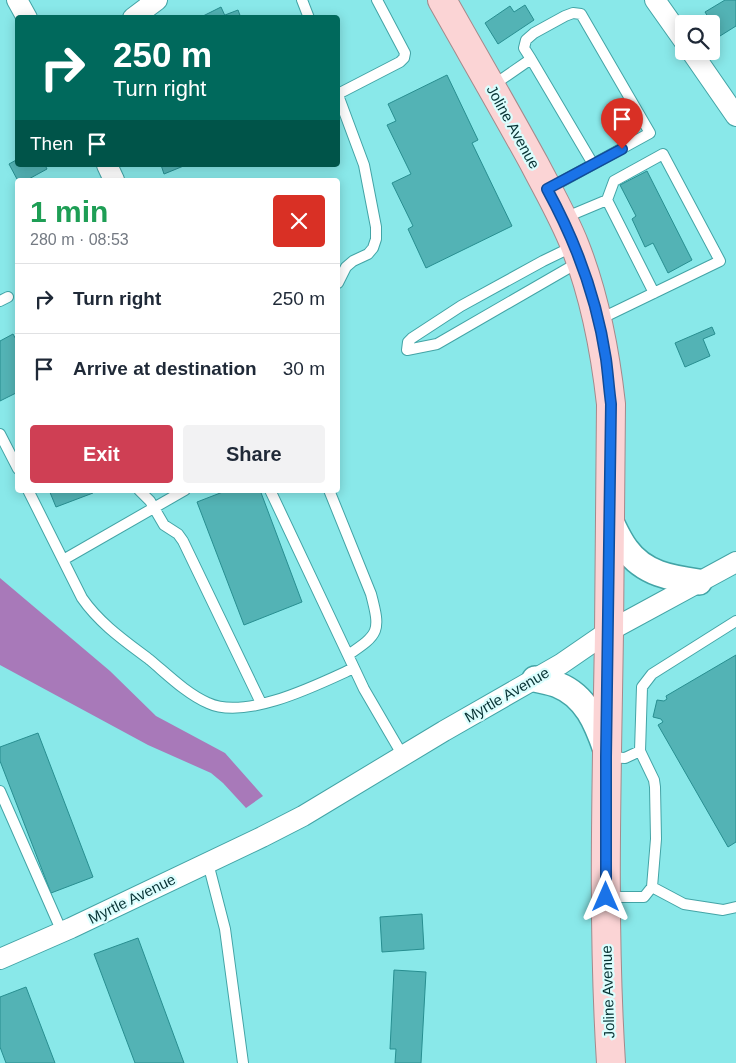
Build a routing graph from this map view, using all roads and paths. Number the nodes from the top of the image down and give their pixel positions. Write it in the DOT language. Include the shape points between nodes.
graph roads {
  1 [pos="17,0"];
  2 [pos="157,0"];
  3 [pos="302,0"];
  4 [pos="377,0"];
  5 [pos="442,0"];
  6 [pos="655,0"];
  7 [pos="26,15"];
  8 [pos="136,15"];
  9 [pos="308,15"];
  10 [pos="675,29"];
  11 [pos="531,59"];
  12 [pos="697,60"];
  13 [pos="491,87"];
  14 [pos="340,93"];
  15 [pos="340,99"];
  16 [pos="736,116"];
  17 [pos="593,164"];
  18 [pos="547,189"];
  19 [pos="607,200"];
  20 [pos="562,219"];
  21 [pos="578,254"];
  22 [pos="340,279"];
  23 [pos="654,293"];
  24 [pos="598,321"];
  25 [pos="0,434"];
  26 [pos="15,463"];
  27 [pos="30,493"];
  28 [pos="141,493"];
  29 [pos="180,493"];
  30 [pos="271,493"];
  31 [pos="331,493"];
  32 [pos="154,508"];
  33 [pos="609,518"];
  34 [pos="63,560"];
  35 [pos="736,562"];
  36 [pos="699,582"];
  37 [pos="736,622"];
  38 [pos="609,630"];
  39 [pos="348,655"];
  40 [pos="354,668"];
  41 [pos="535,679"];
  42 [pos="261,703"];
  43 [pos="640,751"];
  44 [pos="606,754"];
  45 [pos="403,756"];
  46 [pos="0,791"];
  47 [pos="208,863"];
  48 [pos="652,887"];
  49 [pos="606,897"];
  50 [pos="736,907"];
  51 [pos="62,932"];
  52 [pos="0,959"];
  53 [pos="243,1063"];
  54 [pos="611,1063"];
  1 -- 7 [label="street"];
  2 -- 8 [label="street"];
  3 -- 9 [label="lane"];
  4 -- 14 [label="lane" via="405,53 404,58"];
  5 -- 13 [label="main road, Joline Avenue"];
  6 -- 10 [label="street"];
  11 -- 13 [label="lane"];
  11 -- 17 [label="lane"];
  11 -- 17 [label="lane" via="524,48 526,40 564,16 581,14 650,133"];
  12 -- 16 [label="street"];
  13 -- 18 [label="main road, Joline Avenue"];
  15 -- 22 [label="lane" via="364,165 376,240 368,254 346,267"];
  17 -- 18 [label="lane"];
  18 -- 20 [label="main road, Joline Avenue"];
  19 -- 20 [label="lane"];
  19 -- 23 [label="lane"];
  19 -- 23 [label="lane" via="614,181 663,154 720,261"];
  20 -- 21 [label="main road, Joline Avenue"];
  21 -- 21 [label="lane" via="543,261 461,306 412,338 407,350 437,344"];
  21 -- 24 [label="main road, Joline Avenue"];
  23 -- 24 [label="lane"];
  24 -- 33 [label="main road, Joline Avenue" via="611,404"];
  25 -- 26 [label="lane"];
  27 -- 34 [label="lane"];
  28 -- 32 [label="lane"];
  29 -- 32 [label="lane"];
  30 -- 39 [label="lane"];
  31 -- 39 [label="lane" via="376,612 374,635"];
  32 -- 34 [label="lane"];
  32 -- 42 [label="lane" via="164,525 183,541"];
  33 -- 36 [label="street" via="625,549 636,561 656,573"];
  33 -- 38 [label="main road, Joline Avenue"];
  34 -- 42 [label="lane" via="92,613 190,692 219,707 244,708"];
  35 -- 36 [label="street, Myrtle Avenue"];
  36 -- 38 [label="street, Myrtle Avenue"];
  37 -- 43 [label="lane" via="652,674 642,686"];
  38 -- 41 [label="street, Myrtle Avenue"];
  38 -- 44 [label="main road, Joline Avenue"];
  39 -- 40 [label="lane"];
  40 -- 42 [label="lane" via="301,692"];
  40 -- 45 [label="lane"];
  41 -- 44 [label="street" via="559,685 589,710"];
  41 -- 45 [label="street, Myrtle Avenue"];
  43 -- 44 [label="lane" via="625,758"];
  43 -- 48 [label="lane" via="655,788 656,839"];
  44 -- 49 [label="main road, Joline Avenue"];
  45 -- 47 [label="street, Myrtle Avenue" via="276,830"];
  46 -- 51 [label="lane"];
  47 -- 51 [label="street, Myrtle Avenue"];
  47 -- 53 [label="lane" via="225,929"];
  48 -- 49 [label="lane" via="644,897"];
  48 -- 50 [label="lane" via="684,904 723,910"];
  49 -- 54 [label="main road, Joline Avenue"];
  51 -- 52 [label="street, Myrtle Avenue"];
}
